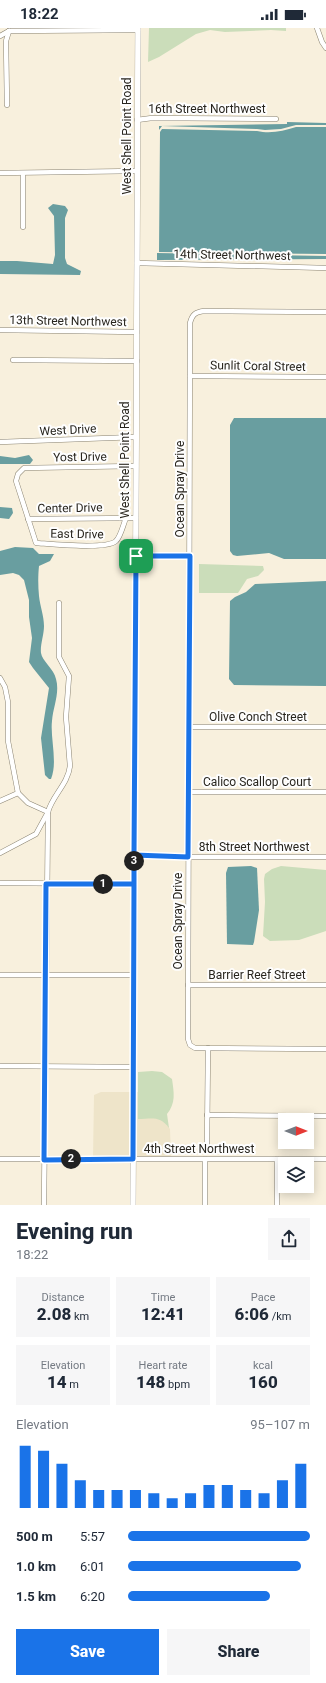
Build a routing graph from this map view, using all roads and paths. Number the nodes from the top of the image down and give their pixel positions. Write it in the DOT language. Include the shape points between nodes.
graph roads {
  1 [pos="317,28"];
  2 [pos="7,29"];
  3 [pos="138,29"];
  4 [pos="0,36"];
  5 [pos="326,48"];
  6 [pos="7,105"];
  7 [pos="276,119"];
  8 [pos="138,120"];
  9 [pos="137,171"];
  10 [pos="0,173"];
  11 [pos="23,174"];
  12 [pos="23,227"];
  13 [pos="137,263"];
  14 [pos="326,268"];
  15 [pos="326,312"];
  16 [pos="0,330"];
  17 [pos="137,332"];
  18 [pos="13,360"];
  19 [pos="137,361"];
  20 [pos="190,376"];
  21 [pos="326,377"];
  22 [pos="136,437"];
  23 [pos="0,442"];
  24 [pos="136,466"];
  25 [pos="126,518"];
  26 [pos="136,518"];
  27 [pos="28,519"];
  28 [pos="136,556"];
  29 [pos="190,556"];
  30 [pos="59,603"];
  31 [pos="0,678"];
  32 [pos="189,727"];
  33 [pos="326,727"];
  34 [pos="189,792"];
  35 [pos="326,792"];
  36 [pos="18,793"];
  37 [pos="0,801"];
  38 [pos="48,812"];
  39 [pos="0,853"];
  40 [pos="134,855"];
  41 [pos="188,857"];
  42 [pos="326,857"];
  43 [pos="0,882"];
  44 [pos="46,884"];
  45 [pos="134,884"];
  46 [pos="0,975"];
  47 [pos="134,975"];
  48 [pos="46,976"];
  49 [pos="188,985"];
  50 [pos="326,985"];
  51 [pos="208,1048"];
  52 [pos="326,1049"];
  53 [pos="0,1066"];
  54 [pos="45,1067"];
  55 [pos="133,1067"];
  56 [pos="207,1115"];
  57 [pos="326,1116"];
  58 [pos="207,1146"];
  59 [pos="0,1159"];
  60 [pos="133,1159"];
  61 [pos="205,1159"];
  62 [pos="277,1159"];
  63 [pos="326,1159"];
  64 [pos="44,1160"];
  65 [pos="44,1205"];
  66 [pos="133,1205"];
  67 [pos="205,1205"];
  68 [pos="277,1205"];
  1 -- 5 [label="street"];
  2 -- 3 [label="street"];
  2 -- 4 [label="street"];
  2 -- 6 [label="street"];
  3 -- 8 [label="street, West Shell Point Road"];
  7 -- 8 [label="street, 16th Street Northwest"];
  8 -- 9 [label="street, West Shell Point Road"];
  9 -- 11 [label="street"];
  9 -- 13 [label="street, West Shell Point Road"];
  10 -- 11 [label="street"];
  11 -- 12 [label="street"];
  13 -- 14 [label="street, 14th Street Northwest"];
  13 -- 17 [label="street, West Shell Point Road"];
  15 -- 20 [label="street, Ocean Spray Drive" via="197,312 192,316 190,323"];
  16 -- 17 [label="street, 13th Street Northwest"];
  17 -- 19 [label="street, West Shell Point Road"];
  18 -- 19 [label="street"];
  19 -- 22 [label="street, West Shell Point Road"];
  20 -- 21 [label="street, Sunlit Coral Street"];
  20 -- 29 [label="street, Ocean Spray Drive"];
  22 -- 23 [label="street, West Drive"];
  22 -- 24 [label="street, West Shell Point Road"];
  24 -- 26 [label="street, West Shell Point Road"];
  24 -- 27 [label="street, Yost Drive" via="24,468 16,481"];
  25 -- 26 [label="street, Center Drive"];
  25 -- 27 [label="street, Center Drive"];
  25 -- 27 [label="street, East Drive" via="116,540 108,545 36,543"];
  26 -- 28 [label="street, West Shell Point Road"];
  28 -- 29 [label="street"];
  28 -- 40 [label="street, West Shell Point Road"];
  29 -- 32 [label="street, Ocean Spray Drive"];
  30 -- 38 [label="street" via="59,656 70,676 66,717 70,766 69,773"];
  31 -- 36 [label="street" via="8,702 8,741"];
  32 -- 33 [label="street, Olive Conch Street"];
  32 -- 34 [label="street, Ocean Spray Drive"];
  34 -- 35 [label="street, Calico Scallop Court"];
  34 -- 41 [label="street, Ocean Spray Drive"];
  36 -- 37 [label="street"];
  36 -- 38 [label="street" via="28,803"];
  38 -- 39 [label="street" via="36,834"];
  38 -- 44 [label="street"];
  40 -- 41 [label="street, 8th Street Northwest"];
  40 -- 45 [label="street, West Shell Point Road"];
  41 -- 42 [label="street, 8th Street Northwest"];
  41 -- 49 [label="street, Ocean Spray Drive"];
  43 -- 44 [label="street"];
  44 -- 45 [label="street"];
  44 -- 48 [label="street"];
  45 -- 47 [label="street, West Shell Point Road"];
  46 -- 48 [label="street"];
  47 -- 48 [label="street"];
  47 -- 55 [label="street, West Shell Point Road"];
  48 -- 54 [label="street"];
  49 -- 50 [label="street, Barrier Reef Street"];
  49 -- 51 [label="street, Ocean Spray Drive" via="188,1039 190,1045 195,1048"];
  51 -- 52 [label="street, Ocean Spray Drive"];
  51 -- 56 [label="street"];
  53 -- 54 [label="street"];
  54 -- 55 [label="street"];
  54 -- 64 [label="street"];
  55 -- 60 [label="street, West Shell Point Road"];
  56 -- 57 [label="street"];
  56 -- 58 [label="street"];
  59 -- 64 [label="street, 4th Street Northwest"];
  60 -- 61 [label="street, 4th Street Northwest"];
  60 -- 64 [label="street, 4th Street Northwest"];
  60 -- 66 [label="street, West Shell Point Road"];
  61 -- 62 [label="street, 4th Street Northwest"];
  61 -- 67 [label="street"];
  62 -- 63 [label="street, 4th Street Northwest"];
  62 -- 68 [label="street"];
  64 -- 65 [label="street"];
}
